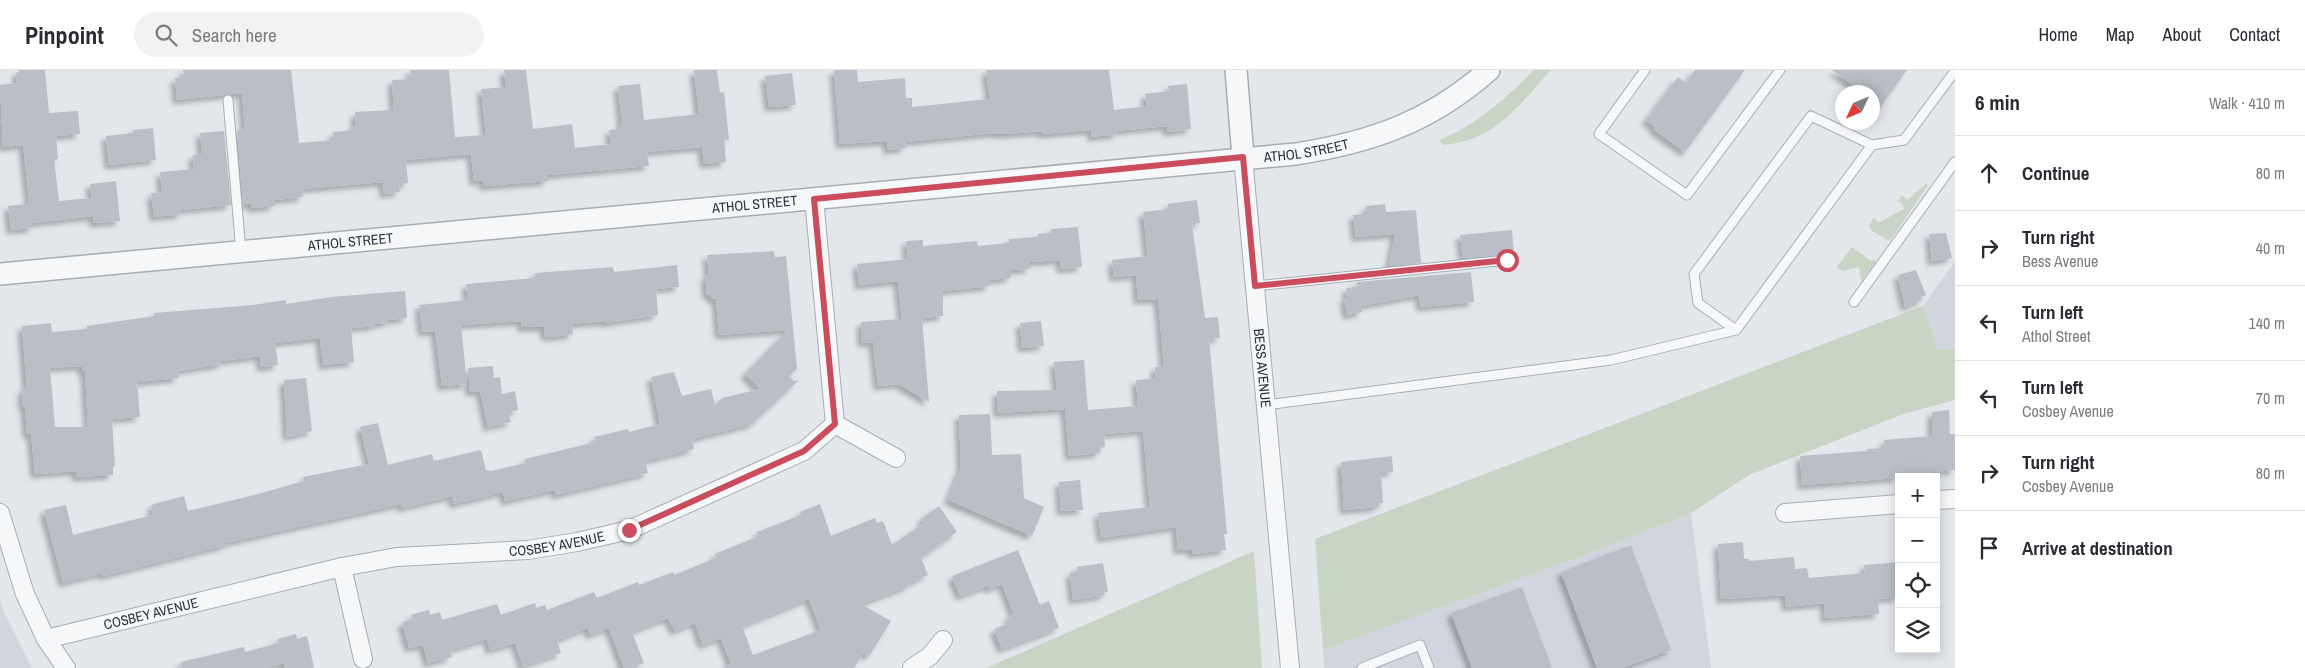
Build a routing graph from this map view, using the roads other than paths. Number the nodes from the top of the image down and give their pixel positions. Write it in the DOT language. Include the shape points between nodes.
graph roads {
  1 [pos="1236,70"];
  2 [pos="1489,70"];
  3 [pos="1645,70"];
  4 [pos="1780,70"];
  5 [pos="1955,71"];
  6 [pos="228,100"];
  7 [pos="1872,145"];
  8 [pos="1243,157"];
  9 [pos="1955,162"];
  10 [pos="814,199"];
  11 [pos="240,252"];
  12 [pos="1507,260"];
  13 [pos="0,274"];
  14 [pos="1255,286"];
  15 [pos="1854,302"];
  16 [pos="1736,330"];
  17 [pos="1266,406"];
  18 [pos="835,424"];
  19 [pos="896,458"];
  20 [pos="1955,499"];
  21 [pos="1940,500"];
  22 [pos="1895,504"];
  23 [pos="0,513"];
  24 [pos="1785,513"];
  25 [pos="342,567"];
  26 [pos="46,639"];
  27 [pos="943,640"];
  28 [pos="363,659"];
  29 [pos="66,668"];
  30 [pos="912,668"];
  31 [pos="1290,668"];
  32 [pos="1362,668"];
  33 [pos="1429,668"];
  1 -- 8 [label="street, BESS AVENUE"];
  2 -- 8 [label="street, ATHOL STREET" via="1444,105 1412,123 1337,148"];
  3 -- 4 [label="lane" via="1599,134 1687,195"];
  5 -- 7 [label="lane" via="1904,140"];
  6 -- 11 [label="lane"];
  7 -- 16 [label="lane"];
  7 -- 16 [label="lane" via="1811,116 1694,274 1698,303"];
  8 -- 10 [label="street, ATHOL STREET"];
  8 -- 14 [label="street, BESS AVENUE"];
  9 -- 15 [label="lane"];
  10 -- 11 [label="street, ATHOL STREET"];
  10 -- 18 [label="street"];
  11 -- 13 [label="street, ATHOL STREET"];
  12 -- 14 [label="lane"];
  14 -- 17 [label="street, BESS AVENUE"];
  16 -- 17 [label="lane" via="1611,360"];
  17 -- 31 [label="street, BESS AVENUE"];
  18 -- 19 [label="street"];
  18 -- 25 [label="street, COSBEY AVENUE" via="804,451 629,530 528,550 397,557"];
  20 -- 21 [label="street"];
  22 -- 24 [label="street"];
  23 -- 26 [label="street" via="25,594"];
  25 -- 26 [label="street, COSBEY AVENUE"];
  25 -- 28 [label="street"];
  26 -- 29 [label="street"];
  27 -- 30 [label="street" via="930,656"];
  32 -- 33 [label="lane" via="1420,645"];
}
